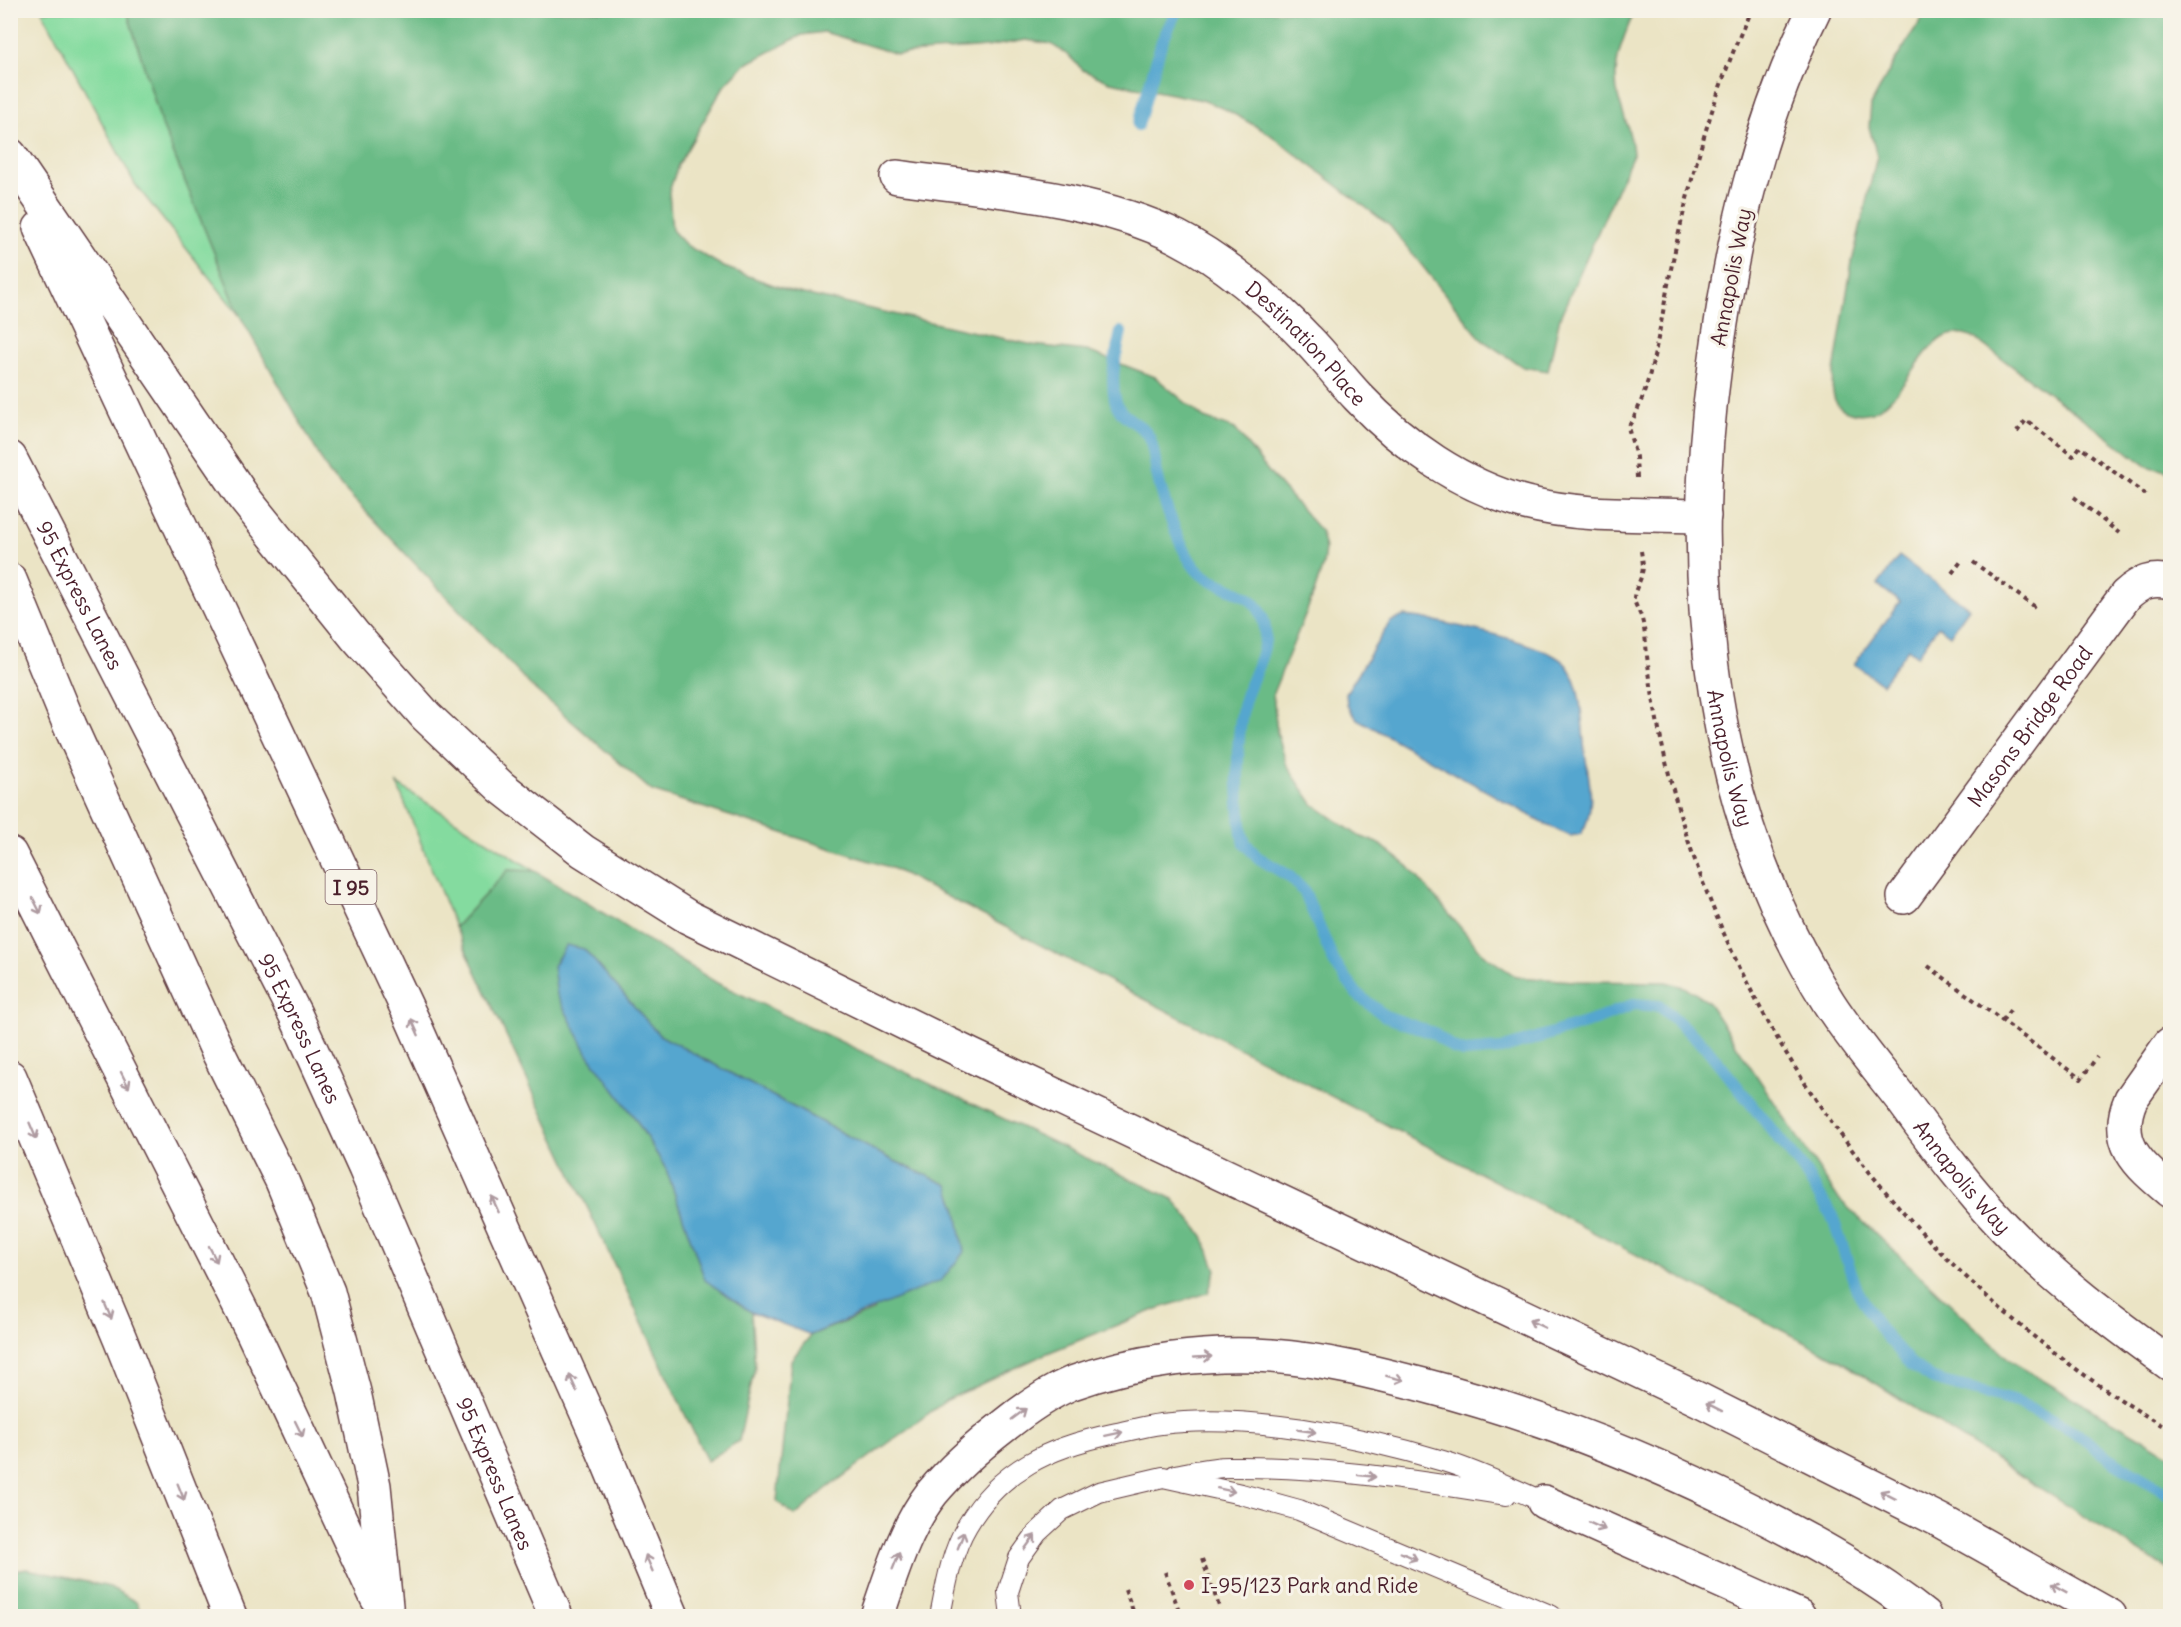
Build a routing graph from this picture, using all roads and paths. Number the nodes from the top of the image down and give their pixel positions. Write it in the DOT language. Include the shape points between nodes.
graph roads {
  1 [pos="1751,10"];
  2 [pos="1814,10"];
  3 [pos="10,155"];
  4 [pos="10,167"];
  5 [pos="897,177"];
  6 [pos="2018,432"];
  7 [pos="10,458"];
  8 [pos="1636,458"];
  9 [pos="2147,496"];
  10 [pos="2074,497"];
  11 [pos="1704,516"];
  12 [pos="2119,532"];
  13 [pos="1963,559"];
  14 [pos="1973,562"];
  15 [pos="1643,571"];
  16 [pos="1952,573"];
  17 [pos="10,580"];
  18 [pos="2170,582"];
  19 [pos="1634,599"];
  20 [pos="2038,609"];
  21 [pos="10,854"];
  22 [pos="1904,897"];
  23 [pos="1928,966"];
  24 [pos="2011,1009"];
  25 [pos="2002,1021"];
  26 [pos="2170,1044"];
  27 [pos="2097,1057"];
  28 [pos="10,1077"];
  29 [pos="2170,1191"];
  30 [pos="2170,1364"];
  31 [pos="1162,1477"];
  32 [pos="1544,1502"];
  33 [pos="1202,1559"];
  34 [pos="1166,1572"];
  35 [pos="1125,1588"];
  36 [pos="1220,1609"];
  37 [pos="230,1617"];
  38 [pos="386,1617"];
  39 [pos="556,1617"];
  40 [pos="672,1617"];
  41 [pos="877,1617"];
  42 [pos="940,1617"];
  43 [pos="1011,1617"];
  44 [pos="1135,1617"];
  45 [pos="1181,1617"];
  46 [pos="1552,1617"];
  47 [pos="1799,1617"];
  48 [pos="1924,1617"];
  49 [pos="2110,1617"];
  1 -- 8 [label="path" via="1708,117 1685,205 1646,392 1628,427"];
  2 -- 11 [label="main road, Annapolis Way" via="1776,94 1737,231 1710,402"];
  49 -- 3 [label="main road, one-way" via="1939,1520 1702,1401 970,1055 688,917 583,851 501,787 442,732 355,636 244,498"];
  40 -- 4 [label="main road, I 95, one-way" via="597,1436 407,1008"];
  5 -- 11 [label="main road, Destination Place" via="1042,198 1106,212 1178,237 1281,313 1397,435 1446,468 1498,494 1570,510"];
  6 -- 9 [label="path" via="2026,420 2073,456 2080,447"];
  7 -- 39 [label="main road, 95 Express Lanes" via="295,1014 365,1168"];
  10 -- 12 [label="path"];
  11 -- 30 [label="main road, Annapolis Way" via="1705,614 1714,697 1733,784 1749,836 1800,952 1829,1004 1870,1060 1955,1172 2006,1229 2110,1320"];
  13 -- 16 [label="path"];
  14 -- 20 [label="path"];
  15 -- 19 [label="path"];
  17 -- 38 [label="main road" via="70,726 217,1050 282,1181 328,1292 374,1486"];
  18 -- 22 [label="main road, Masons Bridge Road" via="2140,583 2126,595"];
  21 -- 38 [label="main road, one-way" via="253,1333"];
  23 -- 25 [label="path"];
  24 -- 25 [label="path"];
  25 -- 27 [label="path" via="2081,1079"];
  26 -- 29 [label="main road" via="2131,1099 2125,1131 2137,1162"];
  28 -- 37 [label="main road, one-way" via="120,1339"];
  31 -- 32 [label="lane, one-way" via="1227,1467 1305,1470 1436,1483"];
  43 -- 31 [label="lane, one-way" via="1008,1592 1019,1558 1037,1533 1062,1510 1099,1492"];
  31 -- 46 [label="lane, one-way" via="1299,1510"];
  42 -- 32 [label="lane, one-way" via="947,1577 967,1526 994,1490 1033,1460 1071,1443 1161,1424 1232,1421 1378,1444 1445,1462"];
  32 -- 47 [label="main road, one-way"];
  33 -- 36 [label="path"];
  34 -- 45 [label="path"];
  35 -- 44 [label="path"];
  41 -- 48 [label="main road, one-way" via="897,1557 931,1495 975,1449 1025,1409 1070,1384 1126,1368 1197,1357 1270,1356 1342,1364 1452,1392 1597,1440 1693,1481 1809,1540 1899,1596"];
}
